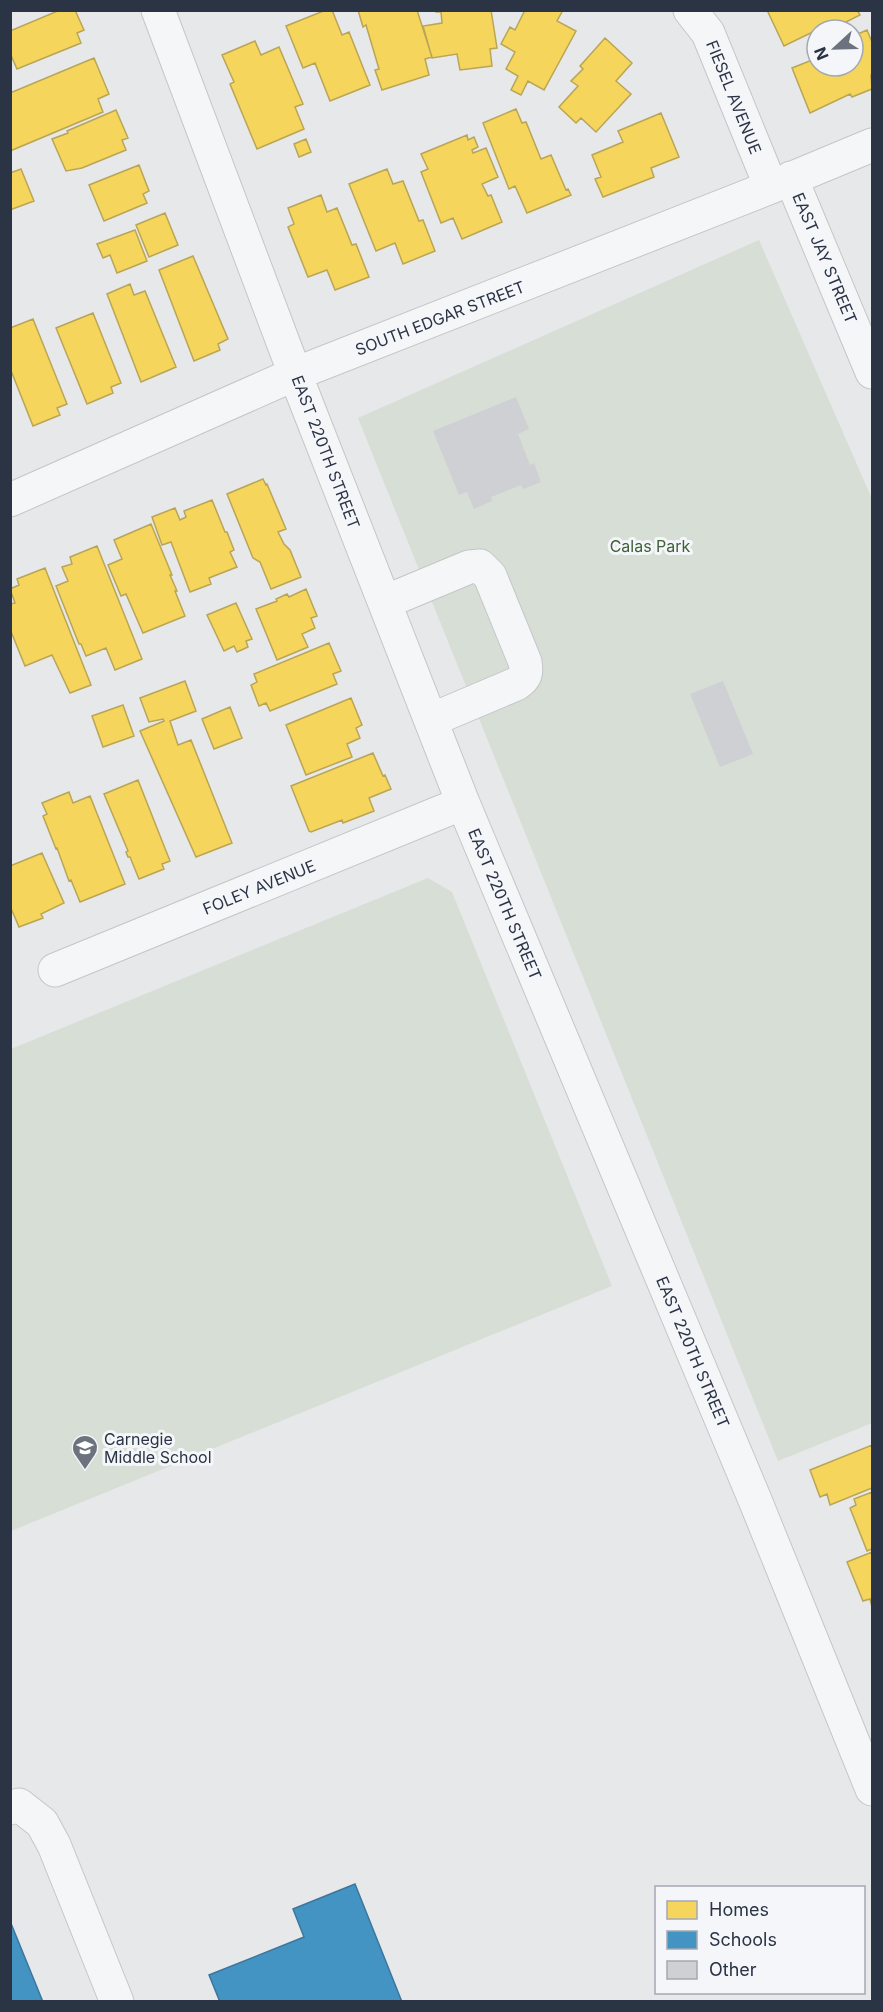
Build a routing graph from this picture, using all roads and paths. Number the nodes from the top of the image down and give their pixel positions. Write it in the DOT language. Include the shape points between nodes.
graph roads {
  1 [pos="158,10"];
  2 [pos="690,10"];
  3 [pos="873,145"];
  4 [pos="781,183"];
  5 [pos="873,372"];
  6 [pos="296,374"];
  7 [pos="10,500"];
  8 [pos="385,602"];
  9 [pos="430,720"];
  10 [pos="463,803"];
  11 [pos="55,970"];
  12 [pos="873,1789"];
  13 [pos="10,1808"];
  14 [pos="117,2001"];
  1 -- 6 [label="street, EAST 220TH STREET"];
  2 -- 4 [label="street, FIESEL AVENUE" via="708,33"];
  3 -- 4 [label="street, SOUTH EDGAR STREET"];
  4 -- 5 [label="street, EAST JAY STREET"];
  4 -- 6 [label="street, SOUTH EDGAR STREET"];
  6 -- 7 [label="street, SOUTH EDGAR STREET"];
  6 -- 8 [label="street, EAST 220TH STREET"];
  8 -- 9 [label="street, EAST 220TH STREET"];
  8 -- 9 [label="street" via="480,566 490,576 525,663 525,677 516,684"];
  9 -- 10 [label="street, EAST 220TH STREET"];
  10 -- 11 [label="street, FOLEY AVENUE"];
  10 -- 12 [label="street, EAST 220TH STREET"];
  13 -- 14 [label="street" via="19,1805 42,1823"];
}
